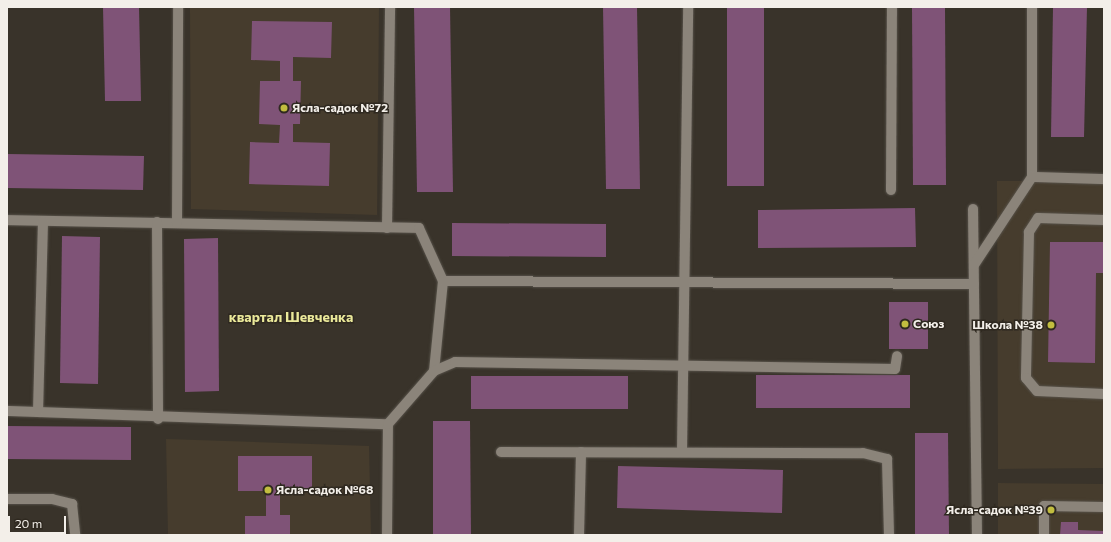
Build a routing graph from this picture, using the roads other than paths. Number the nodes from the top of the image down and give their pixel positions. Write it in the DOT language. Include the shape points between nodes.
graph roads {
  1 [pos="178,7"];
  2 [pos="390,7"];
  3 [pos="688,7"];
  4 [pos="892,7"];
  5 [pos="1032,7"];
  6 [pos="1032,177"];
  7 [pos="1104,180"];
  8 [pos="890,190"];
  9 [pos="973,209"];
  10 [pos="7,220"];
  11 [pos="1104,220"];
  12 [pos="43,221"];
  13 [pos="157,222"];
  14 [pos="177,223"];
  15 [pos="387,228"];
  16 [pos="974,265"];
  17 [pos="443,281"];
  18 [pos="684,281"];
  19 [pos="974,284"];
  20 [pos="896,356"];
  21 [pos="683,367"];
  22 [pos="434,371"];
  23 [pos="1104,394"];
  24 [pos="7,411"];
  25 [pos="38,412"];
  26 [pos="158,419"];
  27 [pos="388,424"];
  28 [pos="682,451"];
  29 [pos="501,452"];
  30 [pos="581,452"];
  31 [pos="7,499"];
  32 [pos="1104,507"];
  33 [pos="75,535"];
  34 [pos="387,535"];
  35 [pos="579,535"];
  36 [pos="889,535"];
  37 [pos="976,535"];
  38 [pos="1044,535"];
  1 -- 14 [label="lane"];
  2 -- 15 [label="lane"];
  3 -- 18 [label="lane"];
  4 -- 8 [label="lane"];
  5 -- 6 [label="lane"];
  6 -- 7 [label="lane"];
  6 -- 16 [label="lane"];
  9 -- 16 [label="lane"];
  10 -- 12 [label="lane"];
  11 -- 23 [label="lane" via="1038,218 1029,232 1026,378 1037,391"];
  12 -- 13 [label="lane"];
  12 -- 25 [label="lane"];
  13 -- 14 [label="lane"];
  13 -- 26 [label="lane"];
  14 -- 15 [label="lane"];
  15 -- 17 [label="lane" via="419,228"];
  16 -- 19 [label="lane"];
  17 -- 18 [label="lane"];
  17 -- 22 [label="lane"];
  18 -- 19 [label="lane"];
  18 -- 21 [label="lane"];
  19 -- 37 [label="lane"];
  20 -- 21 [label="lane" via="895,369"];
  21 -- 22 [label="lane" via="455,362"];
  21 -- 28 [label="lane"];
  22 -- 27 [label="lane"];
  24 -- 25 [label="lane"];
  25 -- 26 [label="lane"];
  26 -- 27 [label="lane"];
  27 -- 34 [label="lane"];
  28 -- 30 [label="lane"];
  28 -- 36 [label="lane" via="863,453 887,459"];
  29 -- 30 [label="lane"];
  30 -- 35 [label="lane"];
  31 -- 33 [label="lane" via="52,499 72,504"];
  32 -- 38 [label="lane" via="1044,506"];
}
